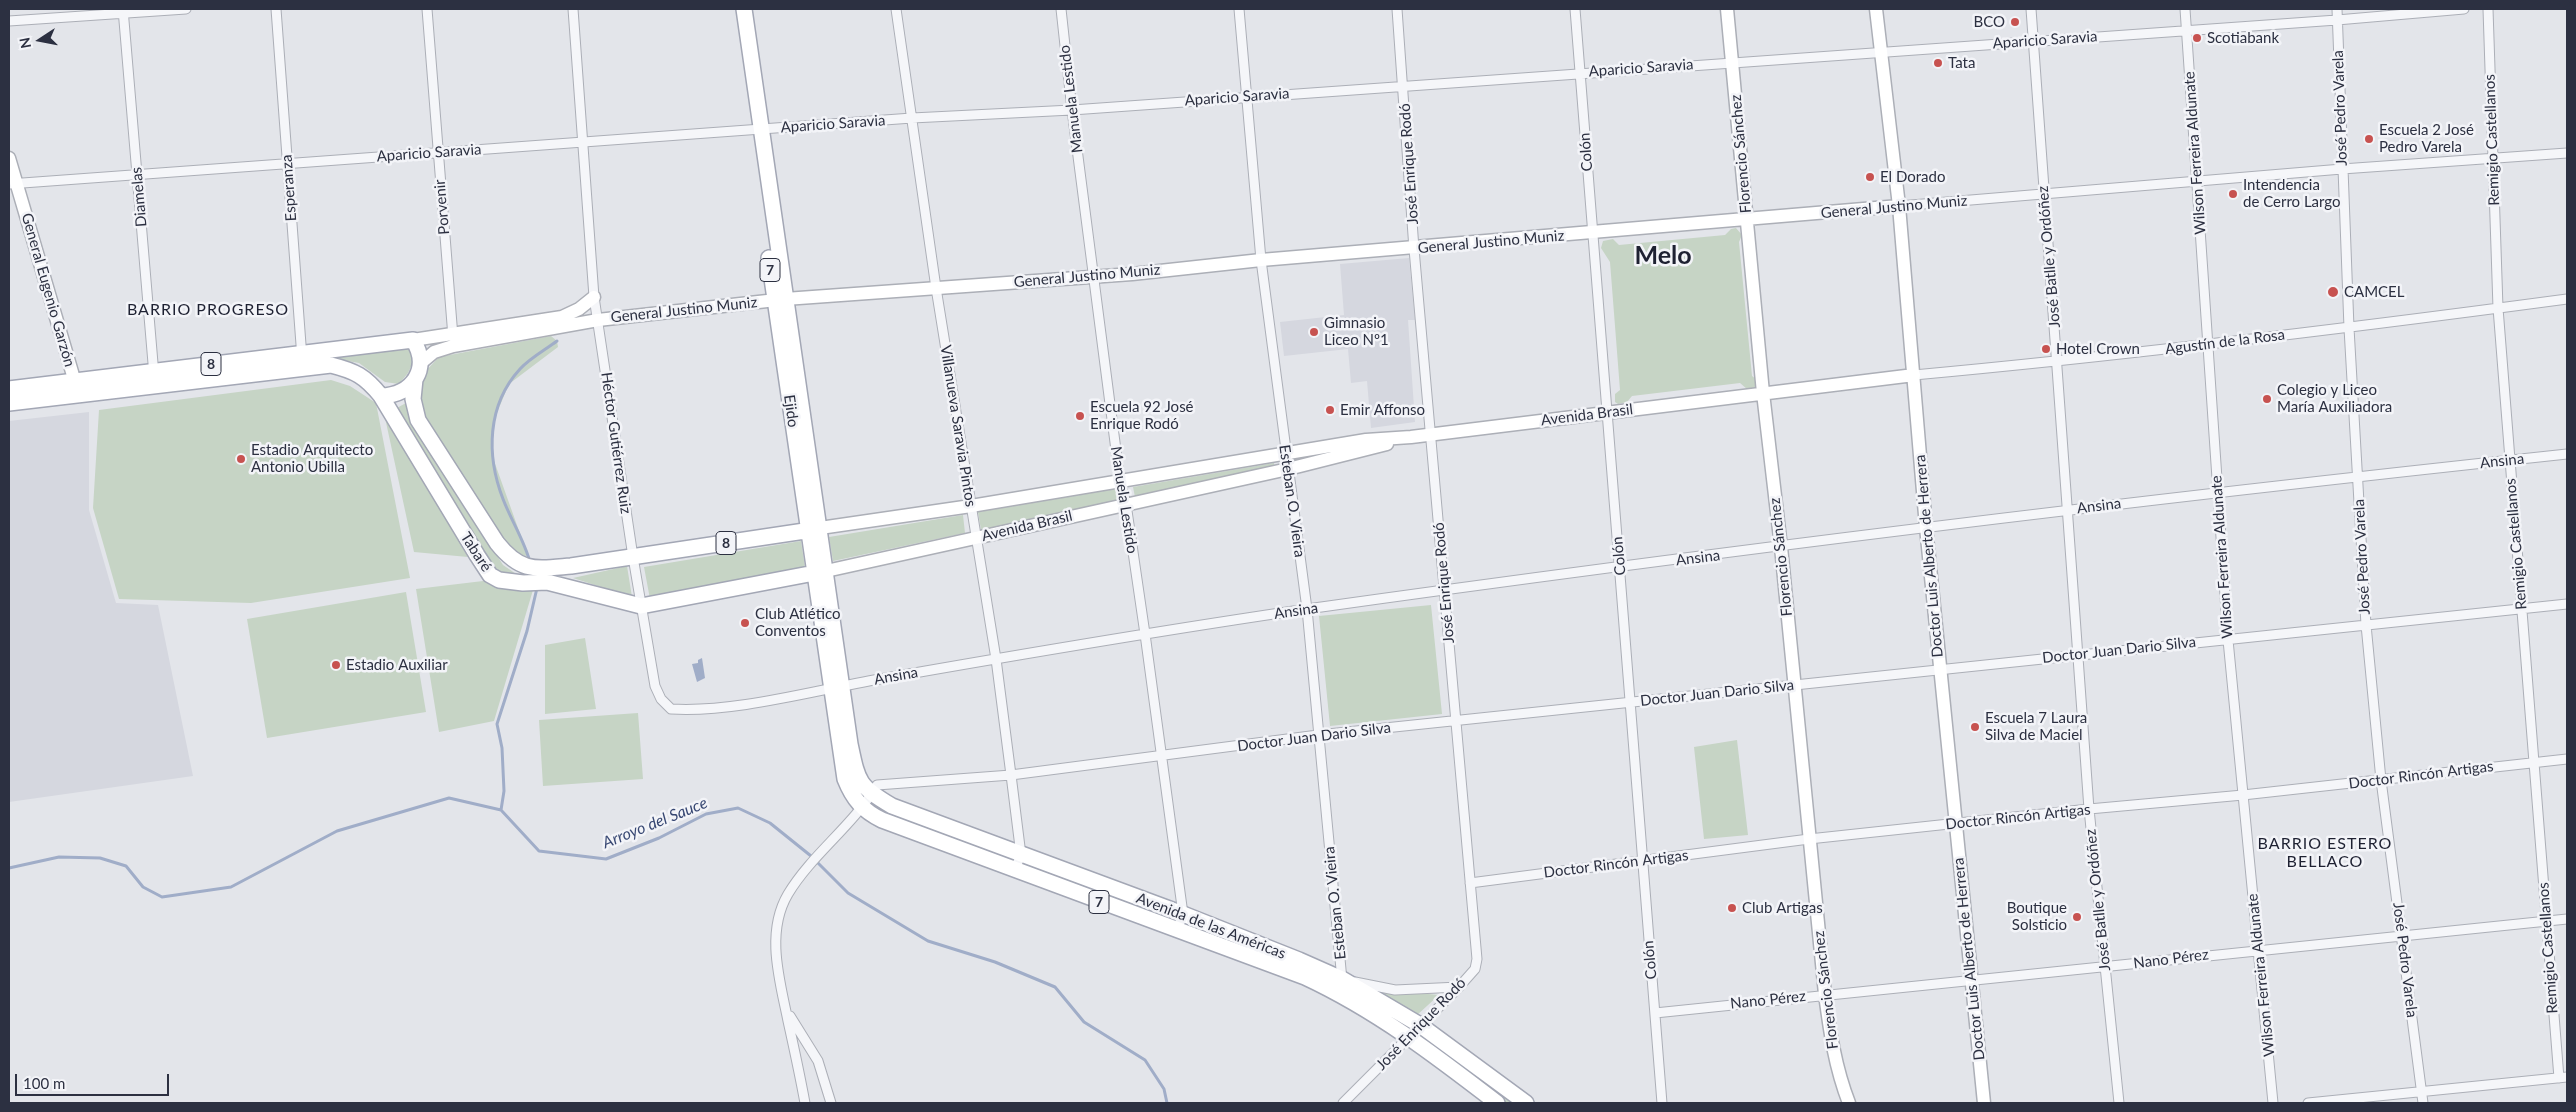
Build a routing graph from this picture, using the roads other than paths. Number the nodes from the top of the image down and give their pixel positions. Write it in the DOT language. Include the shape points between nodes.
graph roads {
  1 [pos="186,9"];
  2 [pos="276,9"];
  3 [pos="427,9"];
  4 [pos="573,9"];
  5 [pos="734,9"];
  6 [pos="744,9"];
  7 [pos="896,9"];
  8 [pos="1061,9"];
  9 [pos="1239,9"];
  10 [pos="1396,9"];
  11 [pos="1575,9"];
  12 [pos="1727,9"];
  13 [pos="1876,9"];
  14 [pos="2031,9"];
  15 [pos="2185,9"];
  16 [pos="2337,9"];
  17 [pos="2464,9"];
  18 [pos="2488,9"];
  19 [pos="123,11"];
  20 [pos="2337,20"];
  21 [pos="9,21"];
  22 [pos="2187,30"];
  23 [pos="2033,41"];
  24 [pos="1880,52"];
  25 [pos="1732,62"];
  26 [pos="1580,73"];
  27 [pos="1403,84"];
  28 [pos="1248,96"];
  29 [pos="1072,110"];
  30 [pos="912,118"];
  31 [pos="756,130"];
  32 [pos="584,143"];
  33 [pos="2567,152"];
  34 [pos="438,153"];
  35 [pos="9,158"];
  36 [pos="2492,158"];
  37 [pos="287,163"];
  38 [pos="2342,169"];
  39 [pos="138,174"];
  40 [pos="2195,182"];
  41 [pos="13,183"];
  42 [pos="2043,194"];
  43 [pos="1898,206"];
  44 [pos="1746,219"];
  45 [pos="1593,233"];
  46 [pos="1414,249"];
  47 [pos="1261,260"];
  48 [pos="1094,277"];
  49 [pos="936,288"];
  50 [pos="594,297"];
  51 [pos="2567,298"];
  52 [pos="780,300"];
  53 [pos="2498,308"];
  54 [pos="598,320"];
  55 [pos="2349,328"];
  56 [pos="413,340"];
  57 [pos="453,340"];
  58 [pos="2210,344"];
  59 [pos="302,360"];
  60 [pos="2058,362"];
  61 [pos="421,363"];
  62 [pos="1914,375"];
  63 [pos="154,378"];
  64 [pos="415,379"];
  65 [pos="77,387"];
  66 [pos="9,389"];
  67 [pos="1763,393"];
  68 [pos="381,396"];
  69 [pos="9,403"];
  70 [pos="1607,413"];
  71 [pos="1430,434"];
  72 [pos="1411,437"];
  73 [pos="1285,454"];
  74 [pos="2567,454"];
  75 [pos="2509,461"];
  76 [pos="1288,469"];
  77 [pos="2357,478"];
  78 [pos="1120,481"];
  79 [pos="2217,492"];
  80 [pos="1126,504"];
  81 [pos="971,506"];
  82 [pos="2066,510"];
  83 [pos="1926,527"];
  84 [pos="814,529"];
  85 [pos="977,538"];
  86 [pos="1782,547"];
  87 [pos="633,557"];
  88 [pos="1621,567"];
  89 [pos="820,572"];
  90 [pos="547,575"];
  91 [pos="1444,591"];
  92 [pos="2567,604"];
  93 [pos="641,606"];
  94 [pos="1307,609"];
  95 [pos="2521,609"];
  96 [pos="2366,625"];
  97 [pos="1145,634"];
  98 [pos="2228,640"];
  99 [pos="2077,654"];
  100 [pos="996,659"];
  101 [pos="1940,668"];
  102 [pos="1794,685"];
  103 [pos="837,686"];
  104 [pos="1630,703"];
  105 [pos="1456,722"];
  106 [pos="1318,735"];
  107 [pos="1162,756"];
  108 [pos="2567,759"];
  109 [pos="2536,762"];
  110 [pos="1011,775"];
  111 [pos="2381,780"];
  112 [pos="872,794"];
  113 [pos="2243,795"];
  114 [pos="862,808"];
  115 [pos="2089,809"];
  116 [pos="1955,824"];
  117 [pos="1809,839"];
  118 [pos="1021,855"];
  119 [pos="1642,860"];
  120 [pos="1014,871"];
  121 [pos="1470,883"];
  122 [pos="1182,914"];
  123 [pos="2567,919"];
  124 [pos="2545,920"];
  125 [pos="1177,931"];
  126 [pos="2402,936"];
  127 [pos="2258,949"];
  128 [pos="2105,967"];
  129 [pos="1970,980"];
  130 [pos="1340,986"];
  131 [pos="1459,987"];
  132 [pos="1825,994"];
  133 [pos="786,1010"];
  134 [pos="1655,1013"];
  135 [pos="1415,1031"];
  136 [pos="2563,1078"];
  137 [pos="2422,1091"];
  138 [pos="805,1103"];
  139 [pos="830,1103"];
  140 [pos="1343,1103"];
  141 [pos="1497,1103"];
  142 [pos="1526,1103"];
  143 [pos="1662,1103"];
  144 [pos="1849,1103"];
  145 [pos="1984,1103"];
  146 [pos="2119,1103"];
  147 [pos="2273,1103"];
  148 [pos="2308,1103"];
  149 [pos="2423,1103"];
  1 -- 19 [label="street"];
  2 -- 37 [label="street, Esperanza"];
  3 -- 34 [label="street, Porvenir"];
  4 -- 32 [label="street, Héctor Gutiérrez Ruiz"];
  5 -- 31 [label="main road, Ejido / 7"];
  6 -- 31 [label="main road, Ejido / 7"];
  7 -- 30 [label="street, Villanueva Saravia Pintos"];
  8 -- 29 [label="street, Manuela Lestido"];
  9 -- 28 [label="street, Esteban O. Vieira"];
  10 -- 27 [label="street, José Enrique Rodó"];
  11 -- 26 [label="street, Colón"];
  12 -- 25 [label="street, Florencio Sánchez"];
  13 -- 24 [label="street, Doctor Luis Alberto de Herrera"];
  14 -- 23 [label="street, José Batlle y Ordóñez"];
  15 -- 22 [label="street, Wilson Ferreira Aldunate"];
  16 -- 20 [label="street, José Pedro Varela"];
  17 -- 20 [label="street, Aparicio Saravia"];
  18 -- 36 [label="street, Remigio Castellanos"];
  19 -- 21 [label="street"];
  19 -- 39 [label="street, Diamelas"];
  20 -- 22 [label="street, Aparicio Saravia"];
  20 -- 38 [label="street, José Pedro Varela"];
  22 -- 23 [label="street, Aparicio Saravia"];
  22 -- 40 [label="street, Wilson Ferreira Aldunate"];
  23 -- 24 [label="street, Aparicio Saravia"];
  23 -- 42 [label="street, José Batlle y Ordóñez"];
  24 -- 25 [label="street, Aparicio Saravia"];
  24 -- 43 [label="street, Doctor Luis Alberto de Herrera"];
  25 -- 26 [label="street, Aparicio Saravia"];
  25 -- 44 [label="street, Florencio Sánchez"];
  26 -- 27 [label="street, Aparicio Saravia"];
  26 -- 45 [label="street, Colón"];
  27 -- 28 [label="street, Aparicio Saravia"];
  27 -- 46 [label="street, José Enrique Rodó"];
  28 -- 29 [label="street, Aparicio Saravia"];
  28 -- 47 [label="street, Esteban O. Vieira"];
  29 -- 30 [label="street, Aparicio Saravia"];
  29 -- 48 [label="street, Manuela Lestido"];
  30 -- 31 [label="street, Aparicio Saravia"];
  30 -- 49 [label="street, Villanueva Saravia Pintos"];
  31 -- 32 [label="street, Aparicio Saravia"];
  31 -- 52 [label="main road, Ejido / 7"];
  32 -- 34 [label="street, Aparicio Saravia"];
  32 -- 50 [label="street, Héctor Gutiérrez Ruiz"];
  33 -- 36 [label="street, General Justino Muniz"];
  34 -- 37 [label="street, Aparicio Saravia"];
  34 -- 57 [label="street, Porvenir"];
  35 -- 41 [label="street, General Eugenio Garzón"];
  36 -- 38 [label="street, General Justino Muniz"];
  36 -- 53 [label="street, Remigio Castellanos"];
  37 -- 39 [label="street, Aparicio Saravia"];
  37 -- 59 [label="street, Esperanza"];
  38 -- 40 [label="street, General Justino Muniz"];
  38 -- 55 [label="street, José Pedro Varela"];
  39 -- 41 [label="street, Aparicio Saravia"];
  39 -- 63 [label="street, Diamelas"];
  40 -- 42 [label="street, General Justino Muniz"];
  40 -- 58 [label="street, Wilson Ferreira Aldunate"];
  41 -- 65 [label="street, General Eugenio Garzón"];
  42 -- 43 [label="street, General Justino Muniz"];
  42 -- 60 [label="street, José Batlle y Ordóñez"];
  43 -- 44 [label="street, General Justino Muniz"];
  43 -- 62 [label="street, Doctor Luis Alberto de Herrera"];
  44 -- 45 [label="street, General Justino Muniz"];
  44 -- 67 [label="street, Florencio Sánchez"];
  45 -- 46 [label="street, General Justino Muniz"];
  45 -- 70 [label="street, Colón"];
  46 -- 47 [label="street, General Justino Muniz"];
  46 -- 71 [label="street, José Enrique Rodó"];
  47 -- 48 [label="street, General Justino Muniz"];
  47 -- 73 [label="street, Esteban O. Vieira"];
  48 -- 49 [label="street, General Justino Muniz"];
  48 -- 78 [label="street, Manuela Lestido"];
  49 -- 52 [label="street, General Justino Muniz"];
  49 -- 81 [label="street, Villanueva Saravia Pintos"];
  50 -- 54 [label="street, Héctor Gutiérrez Ruiz"];
  50 -- 57 [label="street, General Justino Muniz" via="562,317"];
  51 -- 53 [label="street, Agustín de la Rosa"];
  52 -- 54 [label="street, General Justino Muniz"];
  52 -- 84 [label="main road, Ejido / 7"];
  53 -- 55 [label="street, Agustín de la Rosa"];
  53 -- 75 [label="street, Remigio Castellanos"];
  54 -- 57 [label="street, General Justino Muniz"];
  54 -- 87 [label="street, Héctor Gutiérrez Ruiz"];
  55 -- 58 [label="street, Agustín de la Rosa"];
  55 -- 77 [label="street, José Pedro Varela"];
  56 -- 57 [label="street, General Justino Muniz"];
  56 -- 59 [label="main road, 8"];
  56 -- 61 [label="main road" via="420,352"];
  57 -- 61 [label="street, General Justino Muniz"];
  58 -- 60 [label="street, Agustín de la Rosa"];
  58 -- 79 [label="street, Wilson Ferreira Aldunate"];
  59 -- 63 [label="main road, 8"];
  59 -- 68 [label="main road, 8" via="351,370 368,380"];
  60 -- 62 [label="street, Agustín de la Rosa"];
  60 -- 82 [label="street, José Batlle y Ordóñez"];
  61 -- 64 [label="main road, 8"];
  62 -- 67 [label="street, Agustín de la Rosa"];
  62 -- 83 [label="street, Doctor Luis Alberto de Herrera"];
  63 -- 65 [label="main road, 8"];
  64 -- 68 [label="main road" via="395,396"];
  64 -- 90 [label="main road, Tabaré / 8" via="413,399 418,420 497,542 510,559"];
  65 -- 66 [label="main road, 8"];
  65 -- 69 [label="main road, 8"];
  67 -- 70 [label="street, Avenida Brasil"];
  67 -- 86 [label="street, Florencio Sánchez"];
  68 -- 90 [label="main road, Tabaré / 8" via="490,575 499,580 523,583"];
  70 -- 71 [label="street, Avenida Brasil"];
  70 -- 88 [label="street, Colón"];
  71 -- 72 [label="street, Avenida Brasil"];
  71 -- 91 [label="street, José Enrique Rodó"];
  72 -- 73 [label="street, Avenida Brasil" via="1366,440"];
  72 -- 76 [label="street, Avenida Brasil"];
  73 -- 76 [label="street, Esteban O. Vieira"];
  73 -- 78 [label="street, Avenida Brasil"];
  74 -- 75 [label="street, Ansina"];
  75 -- 77 [label="street, Ansina"];
  75 -- 95 [label="street, Remigio Castellanos"];
  76 -- 80 [label="street, Avenida Brasil"];
  76 -- 94 [label="street, Esteban O. Vieira"];
  77 -- 79 [label="street, Ansina"];
  77 -- 96 [label="street, José Pedro Varela"];
  78 -- 80 [label="street, Manuela Lestido"];
  78 -- 81 [label="street, Avenida Brasil"];
  79 -- 82 [label="street, Ansina"];
  79 -- 98 [label="street, Wilson Ferreira Aldunate"];
  80 -- 85 [label="street, Avenida Brasil"];
  80 -- 97 [label="street, Manuela Lestido"];
  81 -- 84 [label="street, Avenida Brasil"];
  81 -- 85 [label="street, Villanueva Saravia Pintos"];
  82 -- 83 [label="street, Ansina"];
  82 -- 99 [label="street, José Batlle y Ordóñez"];
  83 -- 86 [label="street, Ansina"];
  83 -- 101 [label="street, Doctor Luis Alberto de Herrera"];
  84 -- 87 [label="main road, Avenida Brasil / 8"];
  84 -- 89 [label="main road, Ejido / 7"];
  85 -- 89 [label="street, Avenida Brasil"];
  85 -- 100 [label="street, Villanueva Saravia Pintos"];
  86 -- 88 [label="street, Ansina"];
  86 -- 102 [label="street, Florencio Sánchez"];
  87 -- 90 [label="main road, Tabaré / 8"];
  87 -- 93 [label="street, Héctor Gutiérrez Ruiz"];
  88 -- 91 [label="street, Ansina"];
  88 -- 104 [label="street, Colón"];
  89 -- 93 [label="main road, Avenida Brasil / 8"];
  89 -- 103 [label="main road, Ejido / 7"];
  90 -- 93 [label="main road, Tabaré / 8"];
  91 -- 94 [label="street, Ansina"];
  91 -- 105 [label="street, José Enrique Rodó"];
  92 -- 95 [label="street, Doctor Juan Dario Silva"];
  93 -- 103 [label="street, Héctor Gutiérrez Ruiz" via="655,686 671,709 699,711"];
  94 -- 97 [label="street, Ansina"];
  94 -- 106 [label="street, Esteban O. Vieira"];
  95 -- 96 [label="street, Doctor Juan Dario Silva"];
  95 -- 109 [label="street, Remigio Castellanos"];
  96 -- 98 [label="street, Doctor Juan Dario Silva"];
  96 -- 111 [label="street, José Pedro Varela"];
  97 -- 100 [label="street, Ansina"];
  97 -- 107 [label="street, Manuela Lestido"];
  98 -- 99 [label="street, Doctor Juan Dario Silva"];
  98 -- 113 [label="street, Wilson Ferreira Aldunate"];
  99 -- 101 [label="street, Doctor Juan Dario Silva"];
  99 -- 115 [label="street, José Batlle y Ordóñez"];
  100 -- 103 [label="street, Ansina"];
  100 -- 110 [label="street, Villanueva Saravia Pintos"];
  101 -- 102 [label="street, Doctor Juan Dario Silva"];
  101 -- 116 [label="street, Doctor Luis Alberto de Herrera"];
  102 -- 104 [label="street, Doctor Juan Dario Silva"];
  102 -- 117 [label="street, Florencio Sánchez"];
  103 -- 112 [label="main road, Ejido / 7" via="856,775"];
  103 -- 114 [label="main road, Ejido / 7" via="845,779 852,796"];
  104 -- 105 [label="street, Doctor Juan Dario Silva"];
  104 -- 119 [label="street, Colón"];
  105 -- 106 [label="street, Doctor Juan Dario Silva"];
  105 -- 121 [label="street, José Enrique Rodó"];
  106 -- 107 [label="street, Doctor Juan Dario Silva"];
  106 -- 130 [label="street, Esteban O. Vieira"];
  107 -- 110 [label="street, Doctor Juan Dario Silva"];
  107 -- 122 [label="street, Manuela Lestido"];
  108 -- 109 [label="street, Doctor Rincón Artigas"];
  109 -- 111 [label="street, Doctor Rincón Artigas"];
  109 -- 124 [label="street, Remigio Castellanos"];
  110 -- 112 [label="street, Doctor Juan Dario Silva" via="877,785"];
  110 -- 118 [label="street, Villanueva Saravia Pintos"];
  111 -- 113 [label="street, Doctor Rincón Artigas"];
  111 -- 126 [label="street, José Pedro Varela"];
  112 -- 114 [label="street"];
  112 -- 118 [label="main road, Avenida de las Américas / 7" via="892,806"];
  113 -- 115 [label="street, Doctor Rincón Artigas"];
  113 -- 127 [label="street, Wilson Ferreira Aldunate"];
  114 -- 120 [label="main road, Avenida de las Américas / 7" via="882,820"];
  114 -- 133 [label="street" via="805,870 787,895 777,927 776,967"];
  115 -- 116 [label="street, Doctor Rincón Artigas"];
  115 -- 128 [label="street, José Batlle y Ordóñez"];
  116 -- 117 [label="street, Doctor Rincón Artigas"];
  116 -- 129 [label="street, Doctor Luis Alberto de Herrera"];
  117 -- 119 [label="street, Doctor Rincón Artigas"];
  117 -- 132 [label="street, Florencio Sánchez"];
  118 -- 120 [label="street"];
  118 -- 122 [label="main road, Avenida de las Américas / 7"];
  119 -- 121 [label="street, Doctor Rincón Artigas"];
  119 -- 134 [label="street, Colón"];
  120 -- 125 [label="main road, Avenida de las Américas / 7"];
  121 -- 131 [label="street, José Enrique Rodó" via="1477,960 1475,969"];
  122 -- 125 [label="street, Manuela Lestido"];
  122 -- 130 [label="main road, Avenida de las Américas / 7" via="1299,960"];
  123 -- 124 [label="street, Nano Pérez"];
  124 -- 126 [label="street, Nano Pérez"];
  124 -- 136 [label="street, Remigio Castellanos"];
  125 -- 130 [label="main road, Avenida de las Américas / 7" via="1305,977"];
  126 -- 127 [label="street, Nano Pérez"];
  126 -- 137 [label="street, José Pedro Varela"];
  127 -- 128 [label="street, Nano Pérez"];
  127 -- 147 [label="street, Wilson Ferreira Aldunate"];
  128 -- 129 [label="street, Nano Pérez"];
  128 -- 146 [label="street, José Batlle y Ordóñez"];
  129 -- 132 [label="street, Nano Pérez"];
  129 -- 145 [label="street, Doctor Luis Alberto de Herrera"];
  130 -- 131 [label="street" via="1395,990"];
  130 -- 135 [label="main road, Avenida de las Américas / 7"];
  131 -- 135 [label="street, José Enrique Rodó"];
  132 -- 134 [label="street, Nano Pérez"];
  132 -- 144 [label="street, Florencio Sánchez" via="1831,1045"];
  133 -- 138 [label="street"];
  133 -- 139 [label="street" via="818,1061"];
  134 -- 143 [label="street, Colón"];
  135 -- 140 [label="street, José Enrique Rodó"];
  135 -- 141 [label="main road, Avenida de las Américas / 7"];
  135 -- 142 [label="main road, Avenida de las Américas / 7"];
  136 -- 137 [label="street"];
  137 -- 148 [label="street"];
  137 -- 149 [label="street, José Pedro Varela"];
}
